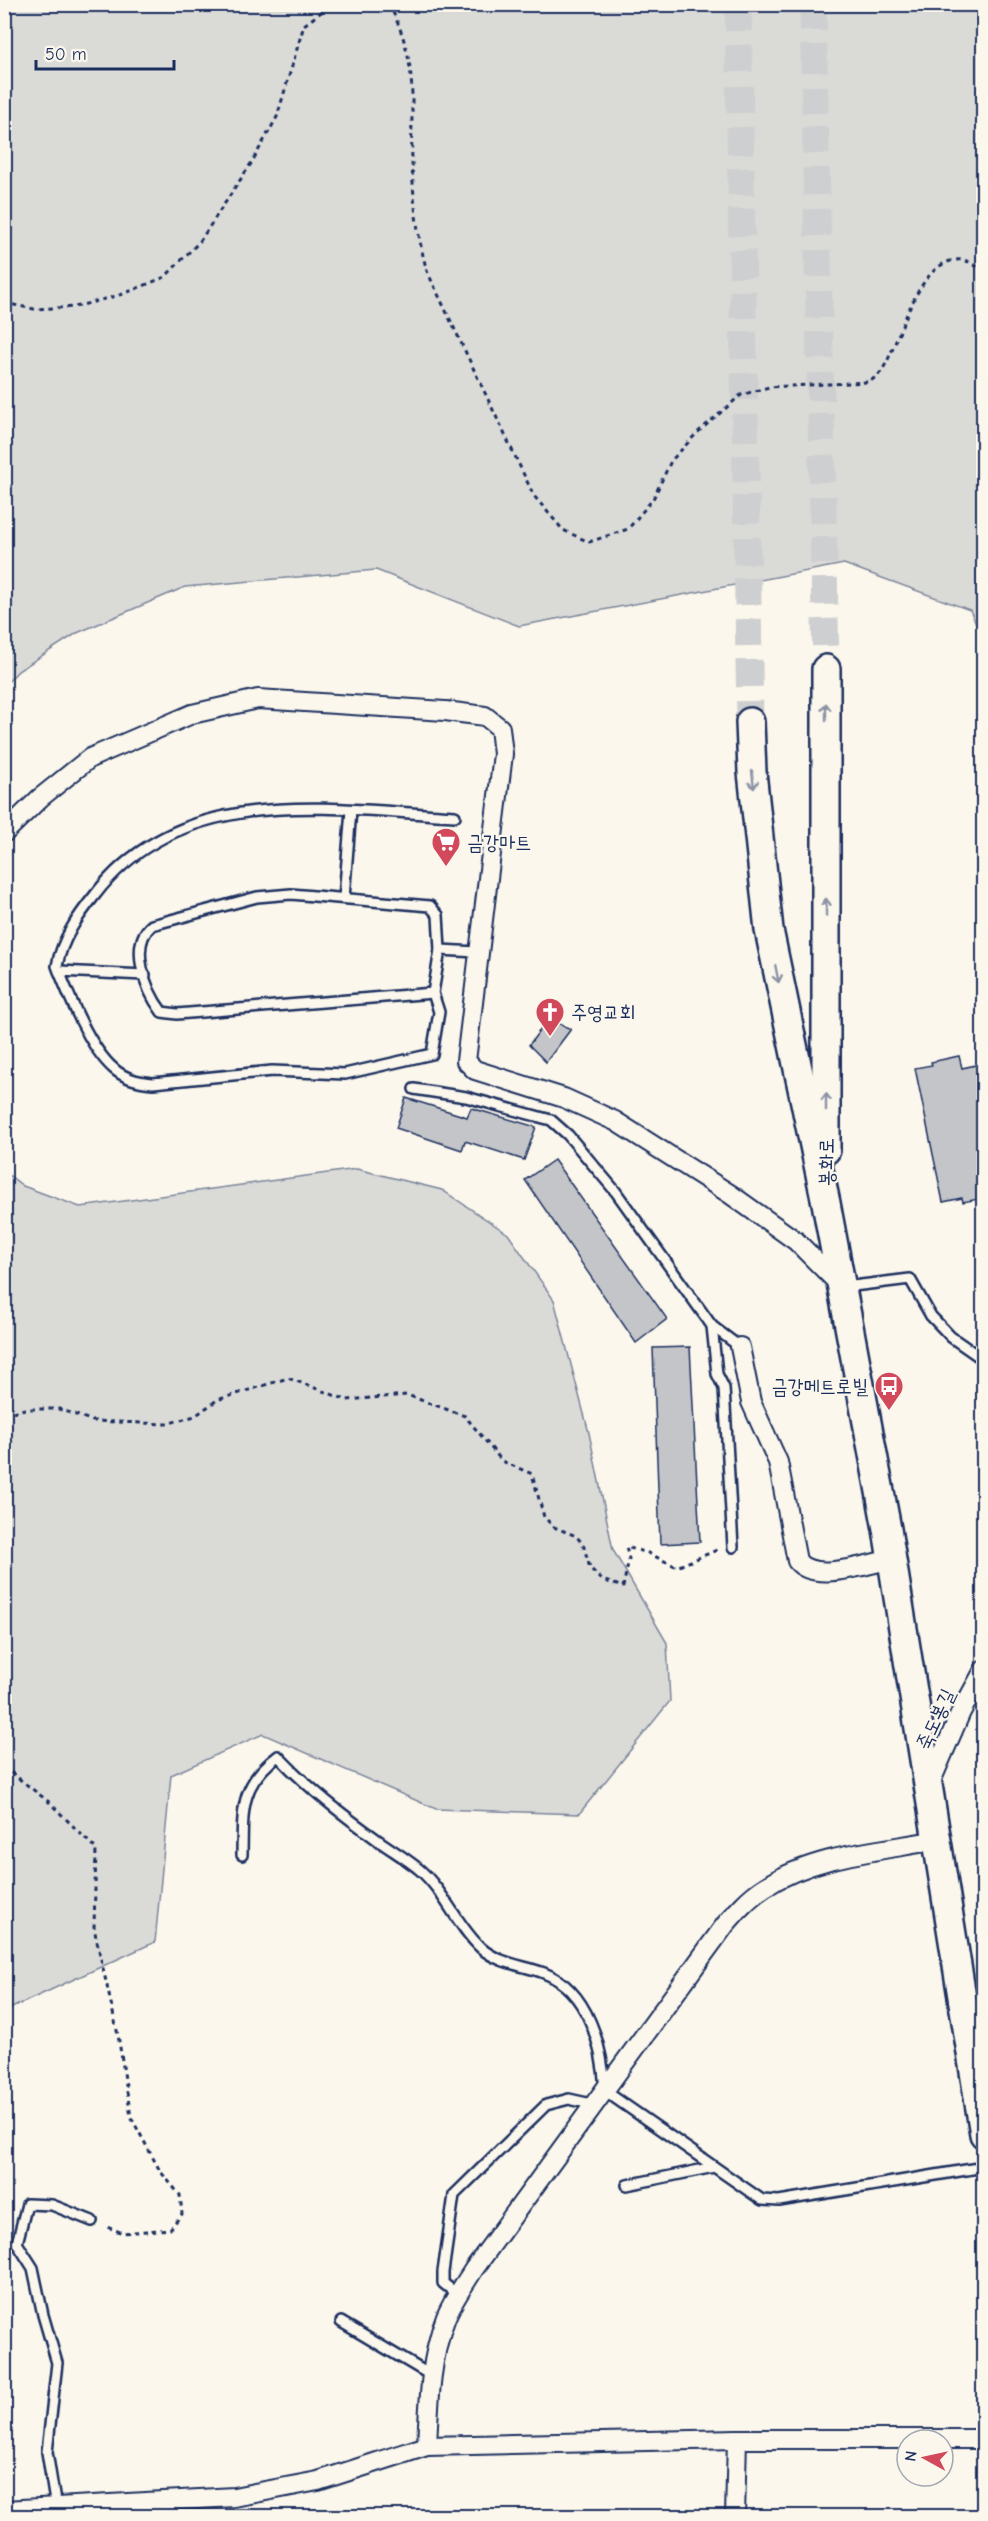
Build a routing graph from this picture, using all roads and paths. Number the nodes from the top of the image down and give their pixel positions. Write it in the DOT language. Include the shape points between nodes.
graph roads {
  1 [pos="332,4"];
  2 [pos="389,4"];
  3 [pos="984,271"];
  4 [pos="4,303"];
  5 [pos="826,669"];
  6 [pos="750,722"];
  7 [pos="351,810"];
  8 [pos="455,816"];
  9 [pos="4,833"];
  10 [pos="344,898"];
  11 [pos="440,950"];
  12 [pos="477,952"];
  13 [pos="59,971"];
  14 [pos="145,975"];
  15 [pos="433,993"];
  16 [pos="414,1089"];
  17 [pos="826,1203"];
  18 [pos="842,1288"];
  19 [pos="712,1326"];
  20 [pos="740,1347"];
  21 [pos="984,1360"];
  22 [pos="4,1414"];
  23 [pos="733,1545"];
  24 [pos="892,1559"];
  25 [pos="984,1670"];
  26 [pos="4,1767"];
  27 [pos="928,1788"];
  28 [pos="937,1840"];
  29 [pos="242,1855"];
  30 [pos="601,2098"];
  31 [pos="984,2134"];
  32 [pos="714,2167"];
  33 [pos="984,2168"];
  34 [pos="627,2185"];
  35 [pos="92,2221"];
  36 [pos="458,2295"];
  37 [pos="341,2322"];
  38 [pos="432,2376"];
  39 [pos="736,2439"];
  40 [pos="984,2439"];
  41 [pos="427,2446"];
  42 [pos="56,2508"];
  43 [pos="4,2510"];
  44 [pos="735,2517"];
  1 -- 4 [label="path" via="304,25 277,117 252,162 200,241 165,277 75,307 34,309"];
  2 -- 3 [label="path" via="409,52 414,88 412,162 420,244 427,270 534,496 563,530 589,542 628,529 653,499 671,461 741,395 769,387 869,382 880,373 908,307 934,272 952,261 965,260"];
  17 -- 5 [label="main road, 봉화로, one-way"];
  6 -- 17 [label="main road, 봉화로, one-way" via="769,930"];
  7 -- 8 [label="lane"];
  7 -- 10 [label="lane"];
  7 -- 13 [label="lane" via="289,807 237,812 180,830 146,847 107,878 84,909 63,943"];
  9 -- 12 [label="street" via="90,758 192,714 228,704 282,699 485,716 500,728 503,740 498,809"];
  10 -- 11 [label="lane" via="430,906 438,915"];
  10 -- 14 [label="lane" via="291,894 257,897 152,925 143,932 141,944"];
  11 -- 12 [label="lane"];
  11 -- 15 [label="lane"];
  12 -- 18 [label="street" via="466,1061 476,1070 564,1098 615,1121 796,1241"];
  13 -- 14 [label="lane"];
  13 -- 15 [label="lane" via="95,1043 114,1069 140,1082 153,1083 272,1071 345,1074 432,1054 439,1012"];
  14 -- 15 [label="lane" via="148,992 162,1012 177,1014"];
  16 -- 19 [label="lane" via="466,1097 551,1120 616,1192"];
  17 -- 18 [label="main road"];
  18 -- 21 [label="lane" via="910,1279 931,1316 951,1337"];
  18 -- 24 [label="main road"];
  19 -- 20 [label="lane"];
  19 -- 23 [label="lane" via="717,1374 724,1388"];
  20 -- 24 [label="street" via="751,1402 778,1461 797,1561 802,1568 825,1572"];
  22 -- 23 [label="path" via="25,1409 59,1409 93,1421 166,1424 195,1416 217,1400 288,1378 347,1400 407,1395 465,1416 502,1461 532,1474 544,1517 554,1527 576,1536 583,1544 590,1568 602,1581 623,1587 629,1559 626,1547 677,1567"];
  24 -- 27 [label="main road"];
  25 -- 27 [label="street, 죽도봉길"];
  26 -- 35 [label="path" via="49,1802 96,1849 94,1928 131,2116 160,2171 180,2195 182,2214 170,2229 123,2233"];
  27 -- 28 [label="main road"];
  28 -- 30 [label="street" via="840,1858 795,1871 764,1887 725,1925"];
  28 -- 31 [label="main road"];
  29 -- 30 [label="lane" via="245,1797 261,1769 278,1756 327,1803 422,1872 490,1956 544,1973 572,1992 600,2048"];
  30 -- 32 [label="lane"];
  30 -- 36 [label="street"];
  30 -- 36 [label="lane" via="569,2099 546,2105 454,2194 443,2283"];
  32 -- 33 [label="lane" via="751,2194 771,2201"];
  32 -- 34 [label="lane"];
  35 -- 42 [label="lane" via="52,2205 27,2204 17,2243 33,2268 57,2363 47,2452"];
  36 -- 38 [label="street" via="437,2343"];
  37 -- 38 [label="lane"];
  38 -- 41 [label="street"];
  39 -- 40 [label="street"];
  39 -- 41 [label="street"];
  39 -- 44 [label="street"];
  41 -- 42 [label="street" via="318,2481 234,2497"];
  42 -- 43 [label="street"];
}
